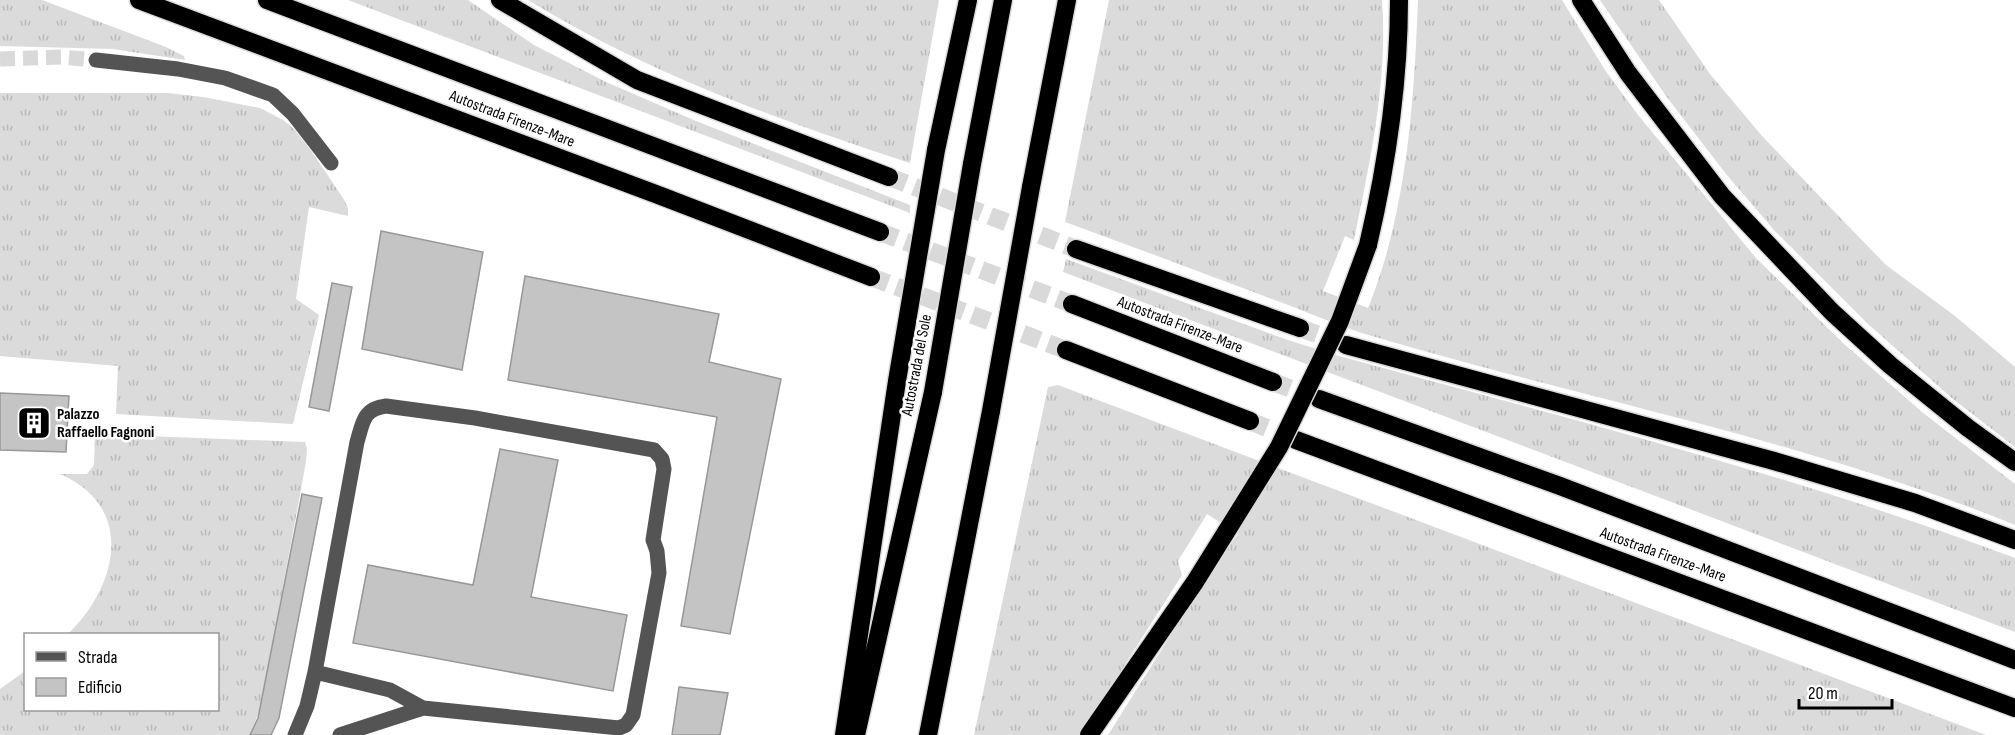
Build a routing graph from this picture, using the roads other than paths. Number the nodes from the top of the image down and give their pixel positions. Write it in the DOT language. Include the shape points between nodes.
graph roads {
  1 [pos="139,0"];
  2 [pos="267,0"];
  3 [pos="500,0"];
  4 [pos="968,0"];
  5 [pos="1003,0"];
  6 [pos="1067,0"];
  7 [pos="1399,0"];
  8 [pos="1581,0"];
  9 [pos="96,60"];
  10 [pos="331,163"];
  11 [pos="889,177"];
  12 [pos="880,232"];
  13 [pos="1076,249"];
  14 [pos="871,278"];
  15 [pos="1072,304"];
  16 [pos="1300,328"];
  17 [pos="1346,345"];
  18 [pos="1066,350"];
  19 [pos="1273,382"];
  20 [pos="1319,399"];
  21 [pos="1250,421"];
  22 [pos="1296,440"];
  23 [pos="2015,462"];
  24 [pos="2015,540"];
  25 [pos="2015,660"];
  26 [pos="315,672"];
  27 [pos="423,708"];
  28 [pos="2015,708"];
  29 [pos="295,735"];
  30 [pos="340,735"];
  31 [pos="844,735"];
  32 [pos="856,735"];
  33 [pos="928,735"];
  34 [pos="1089,735"];
  1 -- 14 [label="highway, Autostrada Firenze-Mare"];
  2 -- 12 [label="highway, Autostrada Firenze-Mare"];
  3 -- 11 [label="highway" via="637,80"];
  4 -- 31 [label="highway, bridge" via="936,150 897,381"];
  5 -- 32 [label="highway, Autostrada del Sole, bridge" via="933,392"];
  6 -- 33 [label="highway, bridge"];
  7 -- 34 [label="highway, bridge" via="1391,128 1368,245 1340,321 1279,447 1195,582"];
  8 -- 23 [label="highway" via="1628,73 1722,196 1832,312 1890,365"];
  9 -- 10 [label="lane" via="225,78 273,95"];
  13 -- 16 [label="highway"];
  15 -- 19 [label="highway, Autostrada Firenze-Mare"];
  17 -- 24 [label="highway" via="1785,464 1915,503"];
  18 -- 21 [label="highway"];
  20 -- 25 [label="highway, Autostrada Firenze-Mare" via="1560,486"];
  22 -- 28 [label="highway, Autostrada Firenze-Mare"];
  26 -- 27 [label="lane" via="390,690"];
  26 -- 27 [label="lane" via="357,442 365,417 373,408 386,406 475,418 654,450 664,469 652,540 659,573 633,715 626,725 619,728"];
  26 -- 29 [label="lane"];
  27 -- 30 [label="lane"];
}
